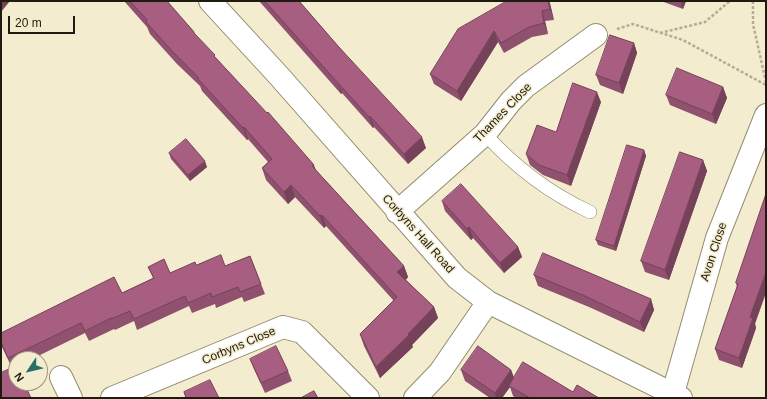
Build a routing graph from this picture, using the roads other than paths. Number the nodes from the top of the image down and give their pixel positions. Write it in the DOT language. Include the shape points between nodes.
graph roads {
  1 [pos="210,1"];
  2 [pos="596,35"];
  3 [pos="766,115"];
  4 [pos="485,134"];
  5 [pos="397,212"];
  6 [pos="590,212"];
  7 [pos="488,302"];
  8 [pos="61,377"];
  9 [pos="677,396"];
  10 [pos="71,398"];
  11 [pos="112,398"];
  12 [pos="368,398"];
  13 [pos="415,398"];
  1 -- 5 [label="street, Corbyns Hall Road"];
  2 -- 4 [label="street, Thames Close" via="526,86"];
  3 -- 9 [label="street, Avon Close" via="717,238"];
  4 -- 5 [label="street, Thames Close"];
  4 -- 6 [label="lane" via="520,167 565,199"];
  5 -- 7 [label="street, Corbyns Hall Road" via="457,278"];
  7 -- 9 [label="street, Corbyns Hall Road"];
  7 -- 13 [label="street" via="440,372"];
  8 -- 10 [label="street"];
  11 -- 12 [label="street, Corbyns Close" via="283,327 302,332"];
}
